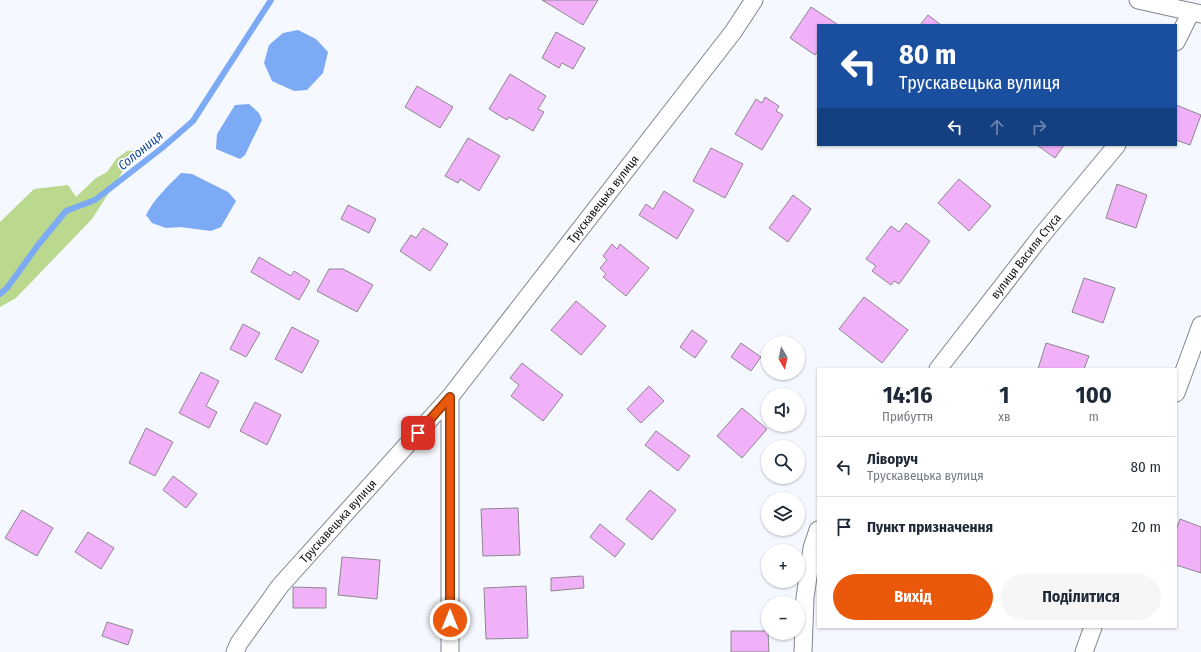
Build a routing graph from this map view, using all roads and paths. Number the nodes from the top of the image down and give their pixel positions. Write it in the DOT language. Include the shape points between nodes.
graph roads {
  1 [pos="754,0"];
  2 [pos="1138,0"];
  3 [pos="1196,13"];
  4 [pos="1177,41"];
  5 [pos="1116,146"];
  6 [pos="1201,325"];
  7 [pos="939,368"];
  8 [pos="1177,390"];
  9 [pos="450,397"];
  10 [pos="817,533"];
  11 [pos="1093,628"];
  12 [pos="235,652"];
  13 [pos="450,652"];
  14 [pos="802,652"];
  15 [pos="1084,652"];
  1 -- 9 [label="street, Трускавецька вулиця" via="733,32"];
  2 -- 3 [label="street"];
  3 -- 4 [label="street"];
  5 -- 7 [label="street, вулиця Василя Стуса" via="1042,234"];
  6 -- 8 [label="street"];
  9 -- 12 [label="street, Трускавецька вулиця" via="280,586"];
  9 -- 13 [label="street"];
  10 -- 14 [label="street" via="812,548 805,598"];
  11 -- 15 [label="street"];
}
